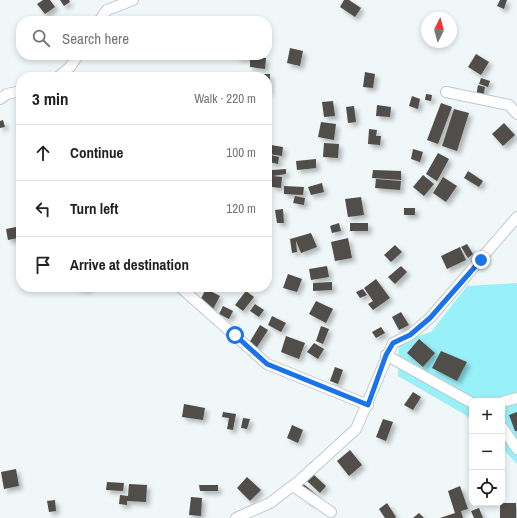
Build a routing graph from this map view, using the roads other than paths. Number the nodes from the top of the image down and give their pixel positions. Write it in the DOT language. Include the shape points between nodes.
graph roads {
  1 [pos="134,0"];
  2 [pos="102,16"];
  3 [pos="75,60"];
  4 [pos="64,72"];
  5 [pos="16,92"];
  6 [pos="446,92"];
  7 [pos="0,99"];
  8 [pos="517,114"];
  9 [pos="517,217"];
  10 [pos="186,292"];
  11 [pos="386,355"];
  12 [pos="517,398"];
  13 [pos="469,401"];
  14 [pos="505,401"];
  15 [pos="368,405"];
  16 [pos="505,432"];
  17 [pos="517,449"];
  18 [pos="293,486"];
  19 [pos="331,512"];
  20 [pos="236,518"];
  1 -- 2 [label="street" via="106,10"];
  3 -- 4 [label="street"];
  5 -- 7 [label="street"];
  6 -- 8 [label="street" via="509,105"];
  9 -- 11 [label="street" via="430,318 410,335 393,343"];
  10 -- 15 [label="street" via="267,364"];
  11 -- 13 [label="street"];
  11 -- 15 [label="street"];
  12 -- 14 [label="street"];
  15 -- 18 [label="street" via="356,429"];
  16 -- 17 [label="street"];
  18 -- 19 [label="street"];
  18 -- 20 [label="street" via="270,503"];
}
